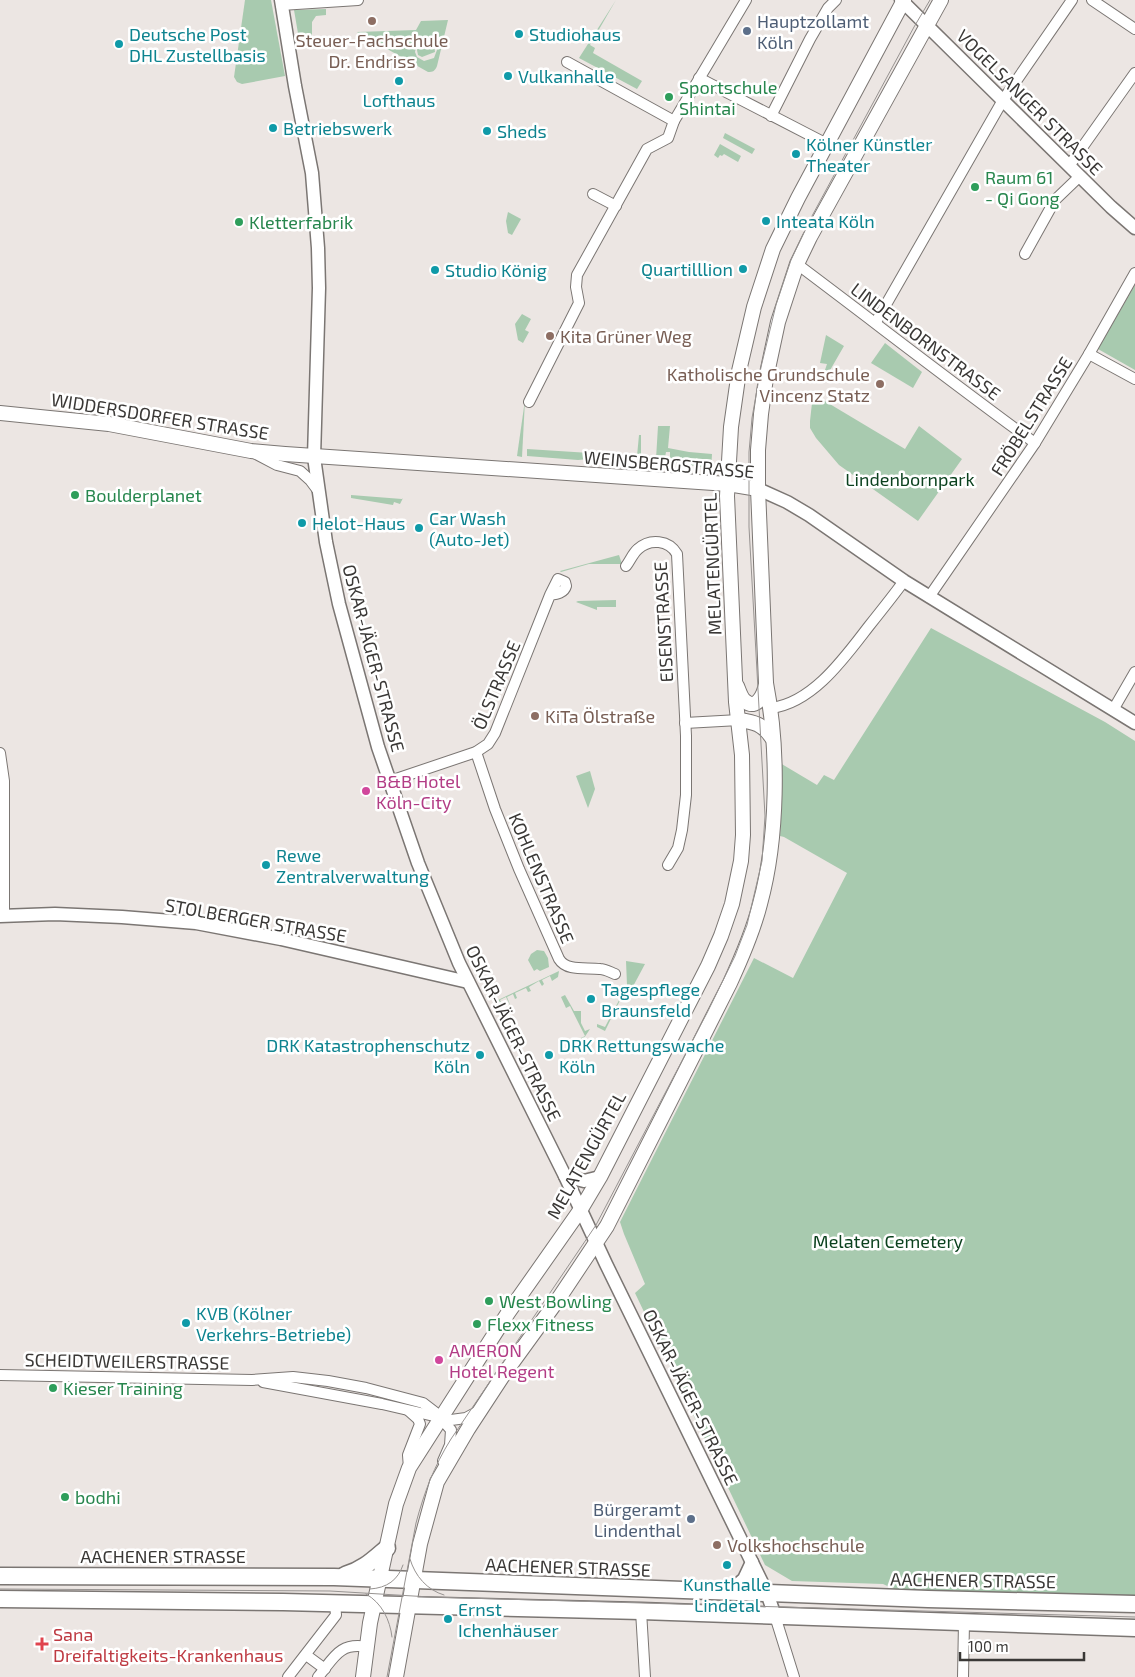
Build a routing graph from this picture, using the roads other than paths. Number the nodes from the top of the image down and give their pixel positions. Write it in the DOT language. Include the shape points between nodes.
graph roads {
  1 [pos="358,0"];
  2 [pos="746,0"];
  3 [pos="836,0"];
  4 [pos="903,0"];
  5 [pos="941,0"];
  6 [pos="1072,0"];
  7 [pos="1092,0"];
  8 [pos="281,2"];
  9 [pos="927,26"];
  10 [pos="1135,29"];
  11 [pos="568,62"];
  12 [pos="1135,73"];
  13 [pos="699,78"];
  14 [pos="1003,100"];
  15 [pos="771,116"];
  16 [pos="674,121"];
  17 [pos="827,144"];
  18 [pos="1069,166"];
  19 [pos="1080,176"];
  20 [pos="593,194"];
  21 [pos="616,206"];
  22 [pos="1135,227"];
  23 [pos="1025,254"];
  24 [pos="798,264"];
  25 [pos="1135,272"];
  26 [pos="876,322"];
  27 [pos="1089,354"];
  28 [pos="1135,379"];
  29 [pos="529,402"];
  30 [pos="0,413"];
  31 [pos="1035,443"];
  32 [pos="251,451"];
  33 [pos="314,457"];
  34 [pos="728,484"];
  35 [pos="758,489"];
  36 [pos="319,492"];
  37 [pos="626,566"];
  38 [pos="904,581"];
  39 [pos="550,595"];
  40 [pos="929,596"];
  41 [pos="1135,672"];
  42 [pos="735,683"];
  43 [pos="766,683"];
  44 [pos="771,708"];
  45 [pos="1113,710"];
  46 [pos="739,720"];
  47 [pos="685,723"];
  48 [pos="1135,723"];
  49 [pos="772,738"];
  50 [pos="476,752"];
  51 [pos="0,753"];
  52 [pos="390,781"];
  53 [pos="668,865"];
  54 [pos="2,916"];
  55 [pos="615,974"];
  56 [pos="468,982"];
  57 [pos="565,1176"];
  58 [pos="600,1177"];
  59 [pos="581,1209"];
  60 [pos="596,1242"];
  61 [pos="0,1375"];
  62 [pos="252,1380"];
  63 [pos="450,1405"];
  64 [pos="430,1407"];
  65 [pos="482,1408"];
  66 [pos="408,1410"];
  67 [pos="441,1418"];
  68 [pos="409,1468"];
  69 [pos="442,1472"];
  70 [pos="387,1548"];
  71 [pos="752,1562"];
  72 [pos="0,1576"];
  73 [pos="334,1577"];
  74 [pos="380,1579"];
  75 [pos="413,1580"];
  76 [pos="729,1592"];
  77 [pos="767,1593"];
  78 [pos="792,1594"];
  79 [pos="0,1599"];
  80 [pos="335,1604"];
  81 [pos="374,1604"];
  82 [pos="1135,1604"];
  83 [pos="409,1606"];
  84 [pos="641,1610"];
  85 [pos="775,1616"];
  86 [pos="964,1622"];
  87 [pos="1135,1628"];
  88 [pos="367,1648"];
  89 [pos="306,1655"];
  90 [pos="322,1673"];
  91 [pos="288,1677"];
  92 [pos="363,1677"];
  93 [pos="396,1677"];
  94 [pos="645,1677"];
  95 [pos="794,1677"];
  96 [pos="963,1677"];
  1 -- 8 [label="street"];
  2 -- 13 [label="street"];
  3 -- 15 [label="street" via="815,31"];
  4 -- 9 [label="street, VOGELSANGER STRASSE"];
  4 -- 17 [label="main road, MELATENGÜRTEL"];
  5 -- 9 [label="main road"];
  6 -- 14 [label="street"];
  7 -- 10 [label="street"];
  8 -- 33 [label="street, OSKAR-JÄGER-STRASSE" via="312,173 318,248"];
  9 -- 14 [label="street, VOGELSANGER STRASSE"];
  9 -- 24 [label="main road" via="826,207"];
  11 -- 16 [label="street"];
  12 -- 18 [label="street"];
  13 -- 15 [label="street"];
  13 -- 16 [label="street"];
  14 -- 18 [label="street, VOGELSANGER STRASSE"];
  14 -- 26 [label="street"];
  15 -- 17 [label="street"];
  16 -- 21 [label="street" via="668,138 647,149"];
  17 -- 34 [label="main road, MELATENGÜRTEL" via="773,249 755,304 735,400"];
  18 -- 19 [label="street, VOGELSANGER STRASSE"];
  19 -- 22 [label="street, VOGELSANGER STRASSE"];
  19 -- 23 [label="street" via="1055,200"];
  20 -- 21 [label="street"];
  21 -- 29 [label="street" via="577,275 579,302"];
  24 -- 26 [label="street, LINDENBORNSTRASSE"];
  24 -- 35 [label="main road" via="769,360 759,430"];
  25 -- 27 [label="street, FRÖBELSTRASSE"];
  26 -- 31 [label="street, LINDENBORNSTRASSE"];
  27 -- 28 [label="street"];
  27 -- 31 [label="street, FRÖBELSTRASSE"];
  30 -- 32 [label="main road, WIDDERSDORFER STRASSE" via="110,424"];
  31 -- 40 [label="street, FRÖBELSTRASSE"];
  32 -- 33 [label="main road, WIDDERSDORFER STRASSE"];
  32 -- 36 [label="street" via="277,465 300,472"];
  33 -- 34 [label="main road, WEINSBERGSTRASSE"];
  33 -- 36 [label="street, OSKAR-JÄGER-STRASSE"];
  34 -- 35 [label="main road, WEINSBERGSTRASSE"];
  34 -- 42 [label="main road, MELATENGÜRTEL"];
  35 -- 38 [label="street, WEINSBERGSTRASSE" via="809,515"];
  35 -- 43 [label="main road"];
  36 -- 52 [label="street, OSKAR-JÄGER-STRASSE" via="341,612"];
  37 -- 47 [label="street, EISENSTRASSE" via="637,550 649,543 665,543 677,554"];
  38 -- 40 [label="street, WEINSBERGSTRASSE"];
  38 -- 44 [label="street" via="839,665 801,696"];
  39 -- 50 [label="street, ÖLSTRASSE" via="495,733 488,744"];
  40 -- 45 [label="street, WEINSBERGSTRASSE"];
  41 -- 45 [label="street"];
  42 -- 43 [label="main road" via="743,699 751,704 762,697"];
  42 -- 46 [label="main road, MELATENGÜRTEL"];
  43 -- 44 [label="main road"];
  44 -- 49 [label="main road"];
  45 -- 48 [label="street, WEINSBERGSTRASSE"];
  46 -- 47 [label="street"];
  46 -- 49 [label="main road" via="761,725"];
  46 -- 58 [label="main road, MELATENGÜRTEL" via="744,817 741,861 732,904 708,966"];
  47 -- 53 [label="street, EISENSTRASSE" via="684,815 678,848"];
  49 -- 60 [label="main road" via="774,806 769,866 748,945 607,1226"];
  50 -- 52 [label="street, ÖLSTRASSE"];
  50 -- 55 [label="street, KOHLENSTRASSE" via="515,860 561,963 572,968 603,969"];
  51 -- 54 [label="street, STOLBERGER STRASSE" via="4,781"];
  52 -- 56 [label="street, OSKAR-JÄGER-STRASSE" via="430,893"];
  54 -- 56 [label="street, STOLBERGER STRASSE" via="55,914 196,923 289,940"];
  56 -- 57 [label="street, OSKAR-JÄGER-STRASSE"];
  57 -- 58 [label="street" via="584,1181"];
  57 -- 59 [label="street, OSKAR-JÄGER-STRASSE"];
  58 -- 59 [label="main road, MELATENGÜRTEL"];
  59 -- 60 [label="street, OSKAR-JÄGER-STRASSE"];
  59 -- 63 [label="main road, MELATENGÜRTEL" via="508,1313"];
  60 -- 65 [label="main road"];
  60 -- 71 [label="street, OSKAR-JÄGER-STRASSE"];
  61 -- 62 [label="street, SCHEIDTWEILERSTRASSE"];
  62 -- 64 [label="street, SCHEIDTWEILERSTRASSE" via="293,1377 328,1381 400,1396"];
  62 -- 66 [label="street, SCHEIDTWEILERSTRASSE"];
  63 -- 64 [label="street, SCHEIDTWEILERSTRASSE"];
  63 -- 67 [label="main road, MELATENGÜRTEL"];
  64 -- 67 [label="street, SCHEIDTWEILERSTRASSE"];
  65 -- 67 [label="street, SCHEIDTWEILERSTRASSE" via="466,1418"];
  65 -- 69 [label="main road"];
  66 -- 67 [label="street, SCHEIDTWEILERSTRASSE"];
  66 -- 68 [label="street" via="420,1424 408,1455"];
  67 -- 68 [label="main road, MELATENGÜRTEL"];
  67 -- 69 [label="street, SCHEIDTWEILERSTRASSE" via="451,1433"];
  68 -- 70 [label="main road, MELATENGÜRTEL" via="396,1504"];
  69 -- 75 [label="main road" via="426,1519"];
  70 -- 73 [label="main road" via="355,1572"];
  70 -- 74 [label="main road, MELATENGÜRTEL"];
  71 -- 76 [label="street" via="744,1580"];
  71 -- 77 [label="street, OSKAR-JÄGER-STRASSE"];
  72 -- 73 [label="main road, AACHENER STRASSE"];
  73 -- 74 [label="main road, AACHENER STRASSE"];
  74 -- 75 [label="main road, AACHENER STRASSE"];
  74 -- 81 [label="main road, MELATENGÜRTEL"];
  75 -- 76 [label="main road, AACHENER STRASSE"];
  75 -- 83 [label="main road"];
  76 -- 77 [label="main road, AACHENER STRASSE"];
  77 -- 78 [label="main road, AACHENER STRASSE"];
  77 -- 85 [label="street, OSKAR-JÄGER-STRASSE"];
  78 -- 82 [label="main road, AACHENER STRASSE"];
  78 -- 85 [label="main road" via="779,1601"];
  79 -- 80 [label="main road"];
  80 -- 81 [label="main road"];
  80 -- 89 [label="street" via="336,1615"];
  81 -- 83 [label="main road"];
  81 -- 88 [label="main road, MELATENGÜRTEL"];
  83 -- 84 [label="main road"];
  83 -- 93 [label="main road"];
  84 -- 85 [label="main road"];
  84 -- 94 [label="street"];
  85 -- 86 [label="main road"];
  85 -- 95 [label="street"];
  86 -- 87 [label="main road"];
  86 -- 96 [label="street"];
  88 -- 90 [label="street" via="346,1647"];
  88 -- 92 [label="main road, MELATENGÜRTEL"];
  89 -- 90 [label="street"];
  89 -- 91 [label="street"];
}
